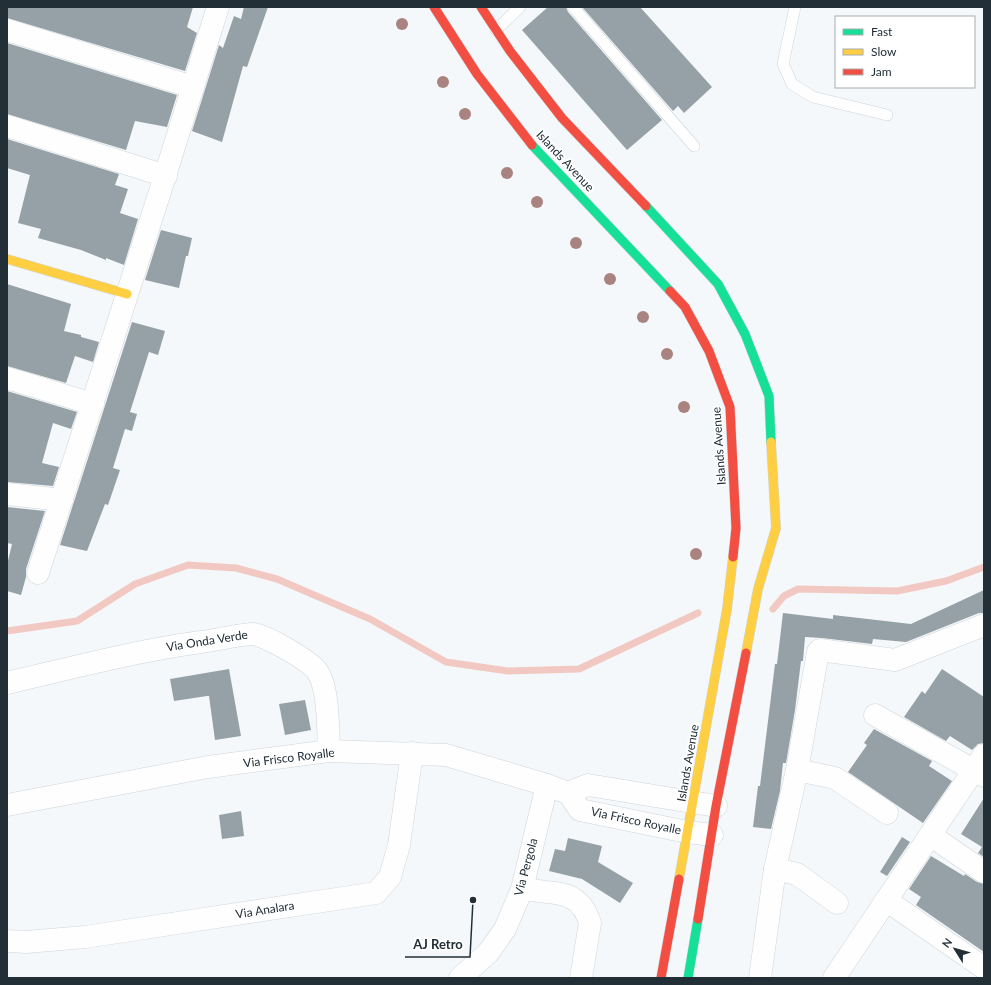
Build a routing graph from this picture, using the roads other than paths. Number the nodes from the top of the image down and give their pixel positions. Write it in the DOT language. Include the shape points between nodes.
graph roads {
  1 [pos="218,7"];
  2 [pos="434,7"];
  3 [pos="481,7"];
  4 [pos="520,7"];
  5 [pos="573,7"];
  6 [pos="795,7"];
  7 [pos="7,30"];
  8 [pos="496,30"];
  9 [pos="193,87"];
  10 [pos="887,115"];
  11 [pos="7,126"];
  12 [pos="694,146"];
  13 [pos="166,176"];
  14 [pos="7,259"];
  15 [pos="127,294"];
  16 [pos="7,378"];
  17 [pos="93,404"];
  18 [pos="7,494"];
  19 [pos="62,500"];
  20 [pos="38,573"];
  21 [pos="984,625"];
  22 [pos="7,683"];
  23 [pos="875,714"];
  24 [pos="329,752"];
  25 [pos="412,753"];
  26 [pos="981,767"];
  27 [pos="797,770"];
  28 [pos="546,785"];
  29 [pos="568,793"];
  30 [pos="694,803"];
  31 [pos="7,805"];
  32 [pos="716,806"];
  33 [pos="887,813"];
  34 [pos="687,832"];
  35 [pos="712,835"];
  36 [pos="930,835"];
  37 [pos="775,869"];
  38 [pos="984,872"];
  39 [pos="522,889"];
  40 [pos="886,900"];
  41 [pos="837,903"];
  42 [pos="7,941"];
  43 [pos="984,968"];
  44 [pos="984,972"];
  45 [pos="842,975"];
  46 [pos="460,978"];
  47 [pos="581,978"];
  48 [pos="661,978"];
  49 [pos="688,978"];
  50 [pos="760,978"];
  51 [pos="980,978"];
  1 -- 9 [label="street"];
  2 -- 30 [label="street, Islands Avenue" via="477,74 531,144 686,308 709,351 730,407 736,528 727,609"];
  3 -- 8 [label="street"];
  4 -- 8 [label="lane"];
  5 -- 12 [label="lane"];
  6 -- 10 [label="lane" via="783,64 792,84 813,97"];
  7 -- 9 [label="street"];
  8 -- 32 [label="street" via="562,118 718,284 745,334 769,396 776,528 758,589"];
  9 -- 13 [label="street"];
  11 -- 13 [label="street"];
  13 -- 15 [label="street"];
  14 -- 15 [label="street"];
  15 -- 17 [label="street"];
  16 -- 17 [label="street"];
  17 -- 19 [label="street"];
  18 -- 19 [label="street"];
  19 -- 20 [label="street"];
  21 -- 27 [label="street" via="895,660 820,650 816,654"];
  22 -- 24 [label="street, Via Onda Verde" via="167,647 253,634 272,641 317,670 323,681 326,697"];
  23 -- 26 [label="street"];
  24 -- 25 [label="street, Via Frisco Royalle"];
  24 -- 31 [label="street, Via Frisco Royalle" via="208,768"];
  25 -- 28 [label="street, Via Frisco Royalle" via="446,754"];
  25 -- 42 [label="street, Via Analara" via="399,845 390,877 376,893 85,937"];
  26 -- 36 [label="street"];
  27 -- 33 [label="street" via="835,778"];
  27 -- 37 [label="street"];
  28 -- 29 [label="street, Via Frisco Royalle"];
  28 -- 39 [label="street, Via Pergola"];
  29 -- 30 [label="street" via="588,785"];
  29 -- 34 [label="street, Via Frisco Royalle" via="580,810"];
  30 -- 32 [label="street"];
  30 -- 34 [label="street, Islands Avenue"];
  32 -- 35 [label="street"];
  34 -- 35 [label="street, Via Frisco Royalle"];
  34 -- 48 [label="street, Islands Avenue"];
  35 -- 49 [label="street"];
  36 -- 38 [label="street"];
  36 -- 40 [label="street"];
  37 -- 41 [label="street" via="797,874"];
  37 -- 50 [label="street"];
  39 -- 46 [label="street, Via Pergola" via="505,929 488,953"];
  39 -- 47 [label="street" via="572,897 588,915 590,923"];
  40 -- 43 [label="street"];
  40 -- 45 [label="street"];
  44 -- 51 [label="street"];
}
